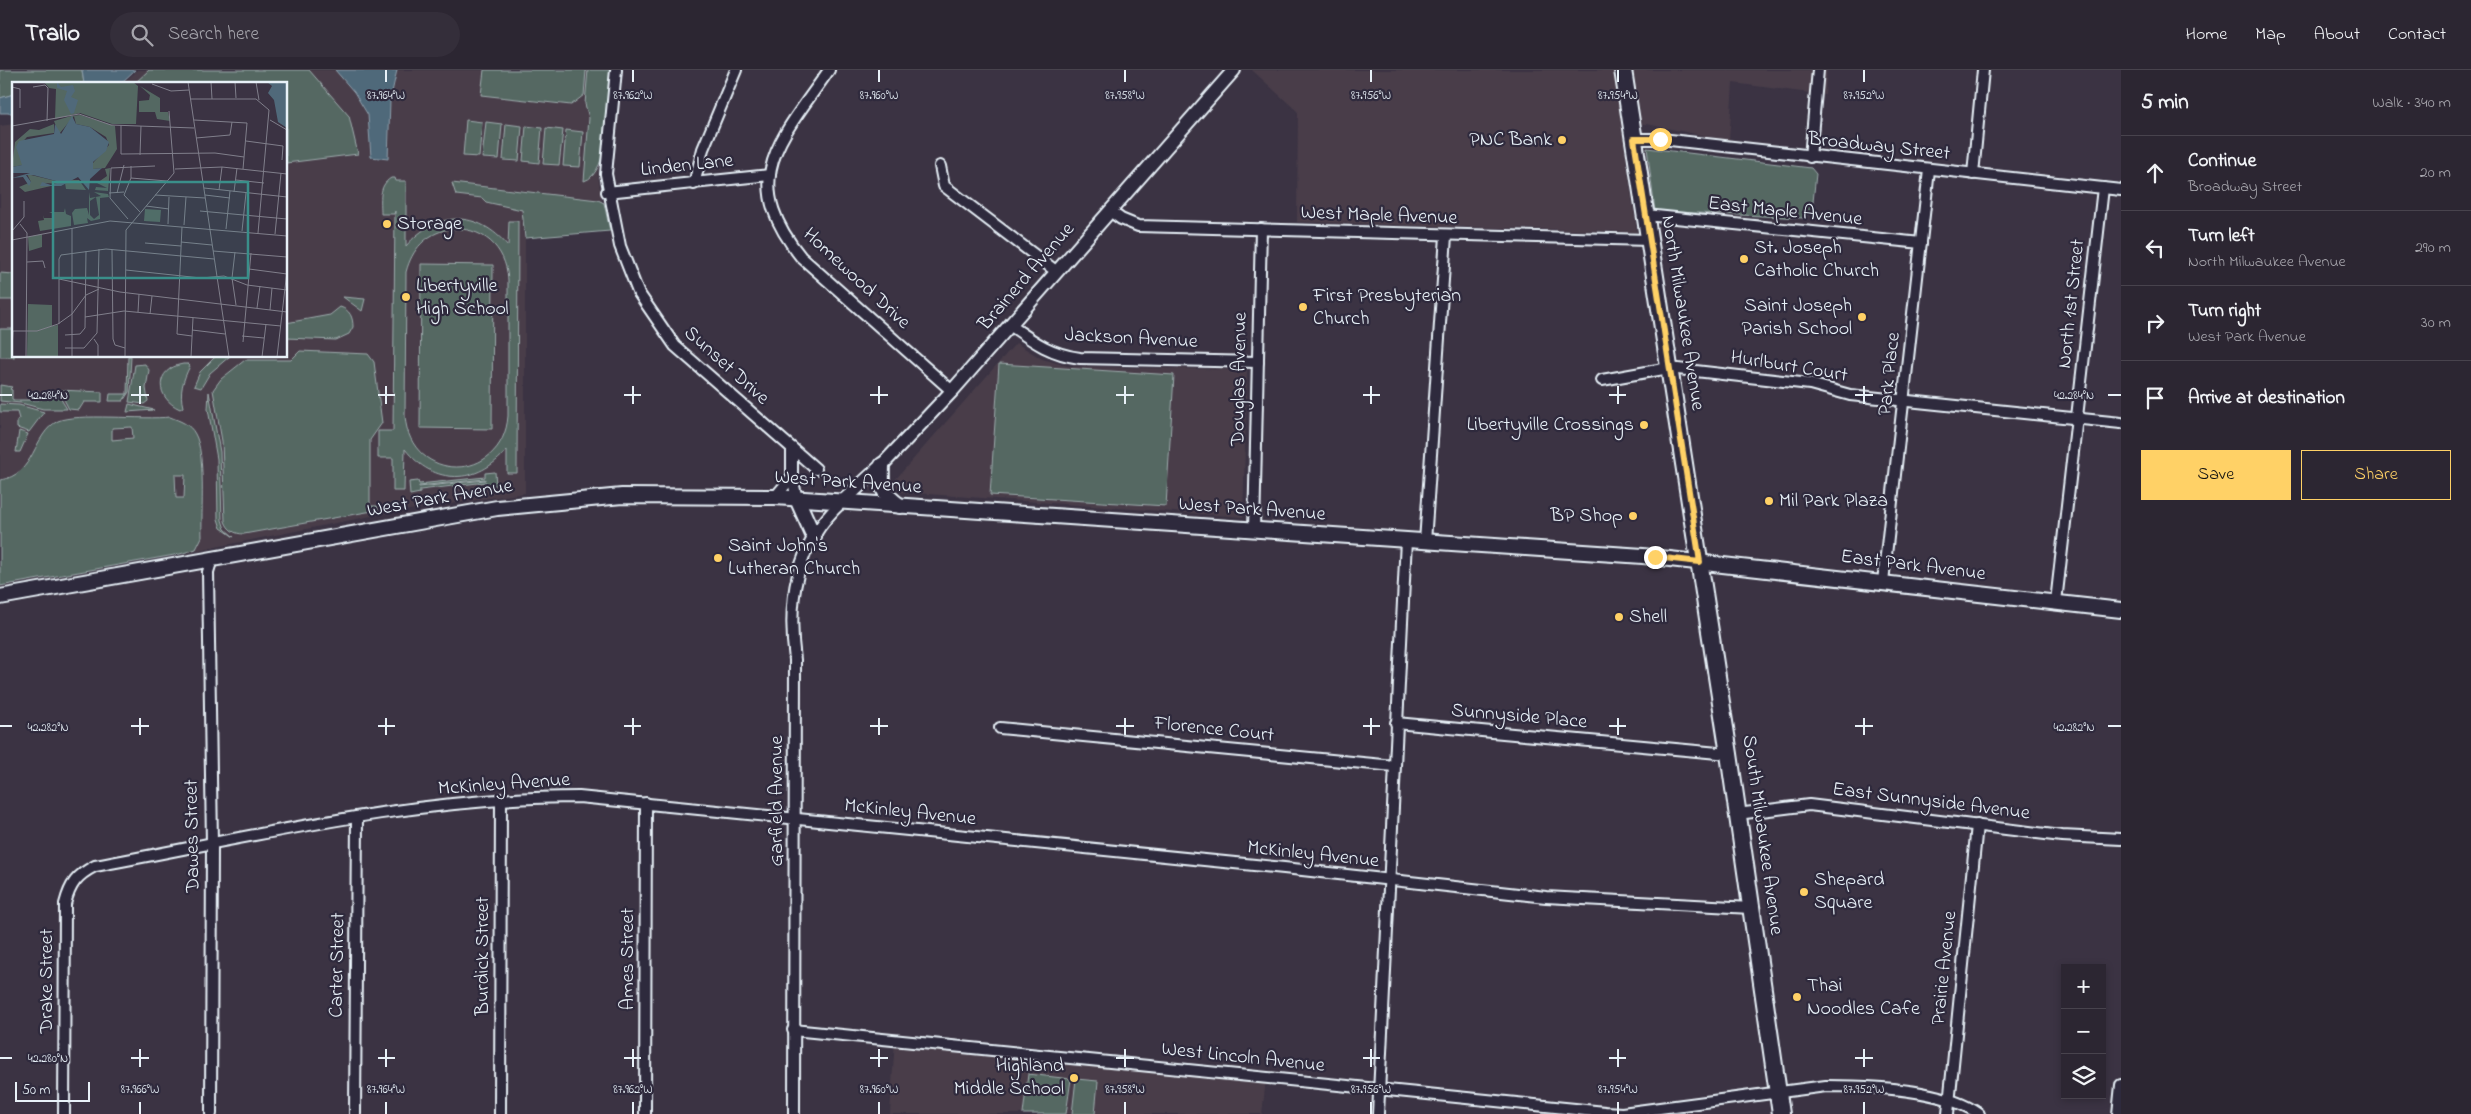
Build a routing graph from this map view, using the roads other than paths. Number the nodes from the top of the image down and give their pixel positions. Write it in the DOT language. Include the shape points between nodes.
graph roads {
  1 [pos="616,70"];
  2 [pos="736,70"];
  3 [pos="829,70"];
  4 [pos="1234,70"];
  5 [pos="1623,70"];
  6 [pos="1818,70"];
  7 [pos="1983,70"];
  8 [pos="1634,139"];
  9 [pos="1810,157"];
  10 [pos="940,166"];
  11 [pos="1929,170"];
  12 [pos="1973,174"];
  13 [pos="770,175"];
  14 [pos="694,184"];
  15 [pos="2103,188"];
  16 [pos="2121,190"];
  17 [pos="608,192"];
  18 [pos="1110,211"];
  19 [pos="1646,215"];
  20 [pos="1262,229"];
  21 [pos="1446,236"];
  22 [pos="1650,240"];
  23 [pos="1921,243"];
  24 [pos="1057,272"];
  25 [pos="1010,325"];
  26 [pos="1258,362"];
  27 [pos="1669,368"];
  28 [pos="1602,380"];
  29 [pos="952,391"];
  30 [pos="1904,400"];
  31 [pos="2077,418"];
  32 [pos="2121,423"];
  33 [pos="792,448"];
  34 [pos="882,465"];
  35 [pos="816,469"];
  36 [pos="792,477"];
  37 [pos="775,497"];
  38 [pos="797,499"];
  39 [pos="842,502"];
  40 [pos="901,506"];
  41 [pos="1254,530"];
  42 [pos="814,537"];
  43 [pos="1406,540"];
  44 [pos="1425,542"];
  45 [pos="212,559"];
  46 [pos="1700,562"];
  47 [pos="1883,582"];
  48 [pos="0,597"];
  49 [pos="2056,602"];
  50 [pos="2121,610"];
  51 [pos="1396,723"];
  52 [pos="1000,728"];
  53 [pos="1729,754"];
  54 [pos="1394,766"];
  55 [pos="501,799"];
  56 [pos="646,803"];
  57 [pos="1737,814"];
  58 [pos="357,817"];
  59 [pos="795,819"];
  60 [pos="1977,825"];
  61 [pos="2121,839"];
  62 [pos="212,844"];
  63 [pos="73,880"];
  64 [pos="1389,881"];
  65 [pos="1751,908"];
  66 [pos="793,1030"];
  67 [pos="2121,1086"];
  68 [pos="1379,1090"];
  69 [pos="1778,1092"];
  70 [pos="1949,1101"];
  71 [pos="64,1114"];
  72 [pos="211,1114"];
  73 [pos="355,1114"];
  74 [pos="500,1114"];
  75 [pos="645,1114"];
  76 [pos="794,1114"];
  77 [pos="1378,1114"];
  78 [pos="1781,1114"];
  79 [pos="1948,1114"];
  80 [pos="1979,1114"];
  81 [pos="2118,1114"];
  1 -- 17 [label="street, Sunset Drive" via="606,174"];
  2 -- 14 [label="street" via="703,149"];
  3 -- 13 [label="street, Homewood Drive" via="795,115 774,154"];
  4 -- 18 [label="street, Brainerd Avenue"];
  5 -- 8 [label="main road, North Milwaukee Avenue"];
  6 -- 9 [label="street"];
  7 -- 12 [label="street"];
  8 -- 9 [label="street, Broadway Street" via="1660,139"];
  8 -- 19 [label="main road, North Milwaukee Avenue"];
  9 -- 11 [label="street, Broadway Street"];
  10 -- 24 [label="street" via="944,186"];
  11 -- 12 [label="street, Broadway Street"];
  11 -- 23 [label="street, Park Place"];
  12 -- 15 [label="street, Broadway Street"];
  13 -- 14 [label="street, Linden Lane"];
  13 -- 29 [label="street, Homewood Drive" via="774,211 801,258"];
  14 -- 17 [label="street, Linden Lane"];
  15 -- 16 [label="street, Broadway Street"];
  15 -- 31 [label="street, North 1st Street"];
  17 -- 33 [label="street, Sunset Drive" via="629,273 650,313 688,359"];
  18 -- 20 [label="street, West Maple Avenue" via="1138,226"];
  18 -- 24 [label="street, Brainerd Avenue"];
  19 -- 22 [label="main road, North Milwaukee Avenue"];
  19 -- 23 [label="street, East Maple Avenue"];
  20 -- 21 [label="street, West Maple Avenue"];
  20 -- 26 [label="street, Douglas Avenue"];
  21 -- 22 [label="street, West Maple Avenue"];
  21 -- 44 [label="street"];
  22 -- 27 [label="main road, North Milwaukee Avenue"];
  23 -- 30 [label="street, Park Place"];
  24 -- 25 [label="street, Brainerd Avenue"];
  25 -- 26 [label="street, Jackson Avenue" via="1050,352 1072,357"];
  25 -- 29 [label="street, Brainerd Avenue"];
  26 -- 41 [label="street, Douglas Avenue"];
  27 -- 28 [label="street, Hurlburt Court"];
  27 -- 30 [label="street, Hurlburt Court" via="1810,384 1850,395"];
  27 -- 46 [label="main road, North Milwaukee Avenue"];
  29 -- 34 [label="street, Brainerd Avenue"];
  30 -- 31 [label="street, Hurlburt Court"];
  30 -- 47 [label="street, Park Place"];
  31 -- 32 [label="street, Hurlburt Court"];
  31 -- 49 [label="street, North 1st Street"];
  33 -- 35 [label="street, Sunset Drive"];
  33 -- 36 [label="street"];
  34 -- 39 [label="street, Brainerd Avenue"];
  34 -- 40 [label="main road" via="882,489 886,496"];
  36 -- 37 [label="street"];
  36 -- 38 [label="street"];
  37 -- 38 [label="main road, West Park Avenue"];
  37 -- 45 [label="main road, West Park Avenue" via="617,496 497,508"];
  38 -- 39 [label="main road, West Park Avenue"];
  38 -- 42 [label="main road"];
  39 -- 40 [label="main road, West Park Avenue"];
  39 -- 42 [label="street, Garfield Avenue"];
  40 -- 41 [label="main road, West Park Avenue"];
  41 -- 43 [label="main road, West Park Avenue"];
  42 -- 59 [label="street, Garfield Avenue" via="801,561 793,587"];
  43 -- 44 [label="main road, West Park Avenue"];
  43 -- 51 [label="street"];
  44 -- 46 [label="main road, West Park Avenue"];
  45 -- 48 [label="main road, West Park Avenue"];
  45 -- 62 [label="street, Dawes Street" via="208,572"];
  46 -- 47 [label="main road, East Park Avenue"];
  46 -- 53 [label="main road, South Milwaukee Avenue"];
  47 -- 49 [label="main road, East Park Avenue"];
  49 -- 50 [label="main road, East Park Avenue"];
  51 -- 53 [label="street, Sunnyside Place"];
  51 -- 54 [label="street"];
  52 -- 54 [label="street, Florence Court"];
  53 -- 57 [label="main road, South Milwaukee Avenue"];
  54 -- 64 [label="street"];
  55 -- 56 [label="street, McKinley Avenue" via="578,797"];
  55 -- 58 [label="street, McKinley Avenue"];
  55 -- 74 [label="street, Burdick Street"];
  56 -- 59 [label="street, McKinley Avenue"];
  56 -- 75 [label="street, Ames Street"];
  57 -- 60 [label="street, East Sunnyside Avenue" via="1809,805"];
  57 -- 65 [label="main road, South Milwaukee Avenue"];
  58 -- 62 [label="street, McKinley Avenue"];
  58 -- 73 [label="street, Carter Street"];
  59 -- 64 [label="street, McKinley Avenue"];
  59 -- 66 [label="street, Garfield Avenue"];
  60 -- 61 [label="street, East Sunnyside Avenue" via="2062,836"];
  60 -- 70 [label="street, Prairie Avenue"];
  62 -- 63 [label="street, McKinley Avenue" via="95,866"];
  62 -- 72 [label="street, Dawes Street"];
  63 -- 71 [label="street, Drake Street" via="65,904"];
  64 -- 65 [label="street, McKinley Avenue" via="1546,897"];
  64 -- 68 [label="street"];
  65 -- 69 [label="main road, South Milwaukee Avenue"];
  66 -- 68 [label="street, West Lincoln Avenue"];
  66 -- 76 [label="street, Garfield Avenue"];
  67 -- 81 [label="street"];
  68 -- 69 [label="street, West Lincoln Avenue" via="1622,1113"];
  68 -- 77 [label="street"];
  69 -- 70 [label="street, West Lincoln Avenue" via="1826,1086 1863,1086"];
  69 -- 78 [label="main road, South Milwaukee Avenue"];
  70 -- 79 [label="street, Prairie Avenue"];
  70 -- 80 [label="street, West Lincoln Avenue"];
}
